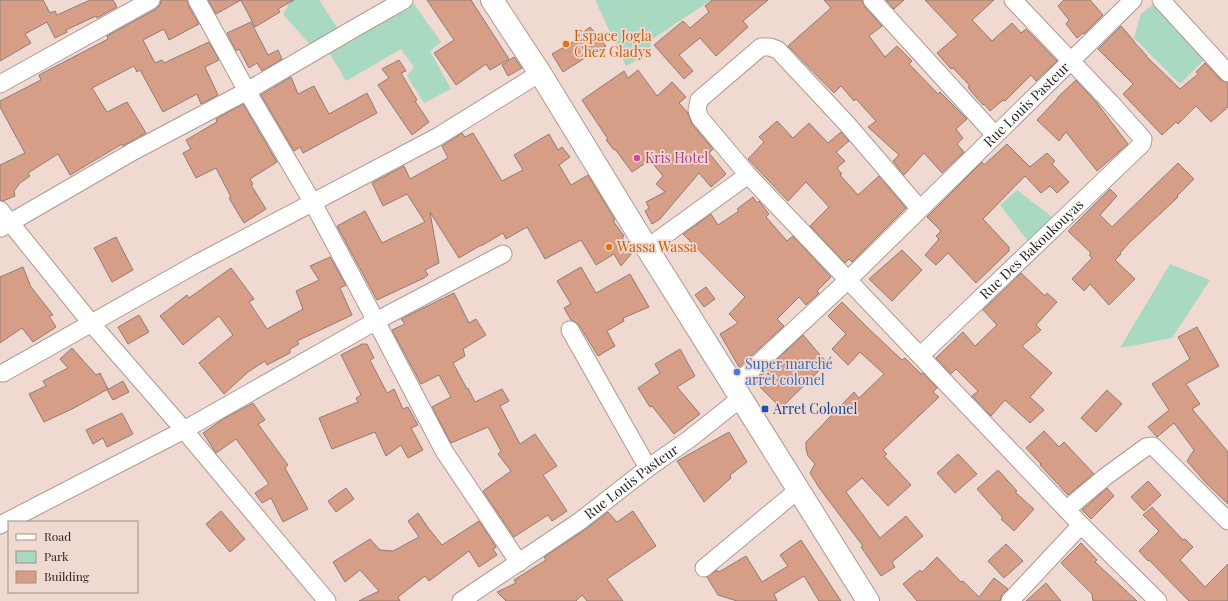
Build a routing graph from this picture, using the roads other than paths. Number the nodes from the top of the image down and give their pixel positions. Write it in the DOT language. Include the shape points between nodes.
graph roads {
  1 [pos="151,0"];
  2 [pos="197,0"];
  3 [pos="404,0"];
  4 [pos="492,0"];
  5 [pos="872,0"];
  6 [pos="1013,0"];
  7 [pos="1133,0"];
  8 [pos="1161,0"];
  9 [pos="1071,61"];
  10 [pos="540,73"];
  11 [pos="1228,74"];
  12 [pos="0,84"];
  13 [pos="247,91"];
  14 [pos="995,135"];
  15 [pos="748,175"];
  16 [pos="313,203"];
  17 [pos="920,209"];
  18 [pos="3,221"];
  19 [pos="647,248"];
  20 [pos="503,254"];
  21 [pos="848,280"];
  22 [pos="376,321"];
  23 [pos="91,323"];
  24 [pos="570,330"];
  25 [pos="921,356"];
  26 [pos="3,373"];
  27 [pos="738,392"];
  28 [pos="184,430"];
  29 [pos="648,468"];
  30 [pos="798,490"];
  31 [pos="1067,509"];
  32 [pos="1228,521"];
  33 [pos="0,525"];
  34 [pos="1081,525"];
  35 [pos="519,563"];
  36 [pos="704,568"];
  37 [pos="327,601"];
  38 [pos="461,601"];
  39 [pos="868,601"];
  40 [pos="1010,601"];
  41 [pos="1158,601"];
  1 -- 12 [label="street"];
  2 -- 13 [label="street"];
  3 -- 13 [label="street"];
  4 -- 10 [label="highway"];
  5 -- 14 [label="street"];
  6 -- 9 [label="street"];
  7 -- 9 [label="street, Rue Louis Pasteur"];
  8 -- 11 [label="street"];
  9 -- 14 [label="street, Rue Louis Pasteur"];
  9 -- 25 [label="street, Rue Des Bakoukouyas" via="1143,139 1142,144"];
  10 -- 16 [label="street" via="437,137"];
  10 -- 19 [label="highway"];
  13 -- 16 [label="street"];
  13 -- 18 [label="street"];
  14 -- 17 [label="street, Rue Louis Pasteur"];
  15 -- 17 [label="street" via="700,118 697,110 700,100 761,46 770,47 778,50 848,125"];
  15 -- 19 [label="street"];
  15 -- 21 [label="street"];
  16 -- 22 [label="street"];
  16 -- 23 [label="street"];
  17 -- 21 [label="street, Rue Louis Pasteur"];
  18 -- 23 [label="street"];
  19 -- 27 [label="highway"];
  20 -- 22 [label="street"];
  21 -- 25 [label="street"];
  21 -- 27 [label="street, Rue Louis Pasteur"];
  22 -- 28 [label="street"];
  22 -- 35 [label="street" via="444,451"];
  23 -- 26 [label="street"];
  23 -- 28 [label="street"];
  24 -- 29 [label="street"];
  25 -- 31 [label="street"];
  27 -- 29 [label="street, Rue Louis Pasteur" via="688,440"];
  27 -- 30 [label="highway"];
  28 -- 33 [label="street"];
  28 -- 37 [label="street"];
  29 -- 35 [label="street, Rue Louis Pasteur" via="580,521"];
  30 -- 36 [label="street"];
  30 -- 39 [label="highway"];
  31 -- 32 [label="street" via="1105,477 1146,447 1153,446"];
  31 -- 34 [label="street"];
  34 -- 40 [label="street"];
  34 -- 41 [label="street"];
  35 -- 38 [label="street, Rue Louis Pasteur"];
}
